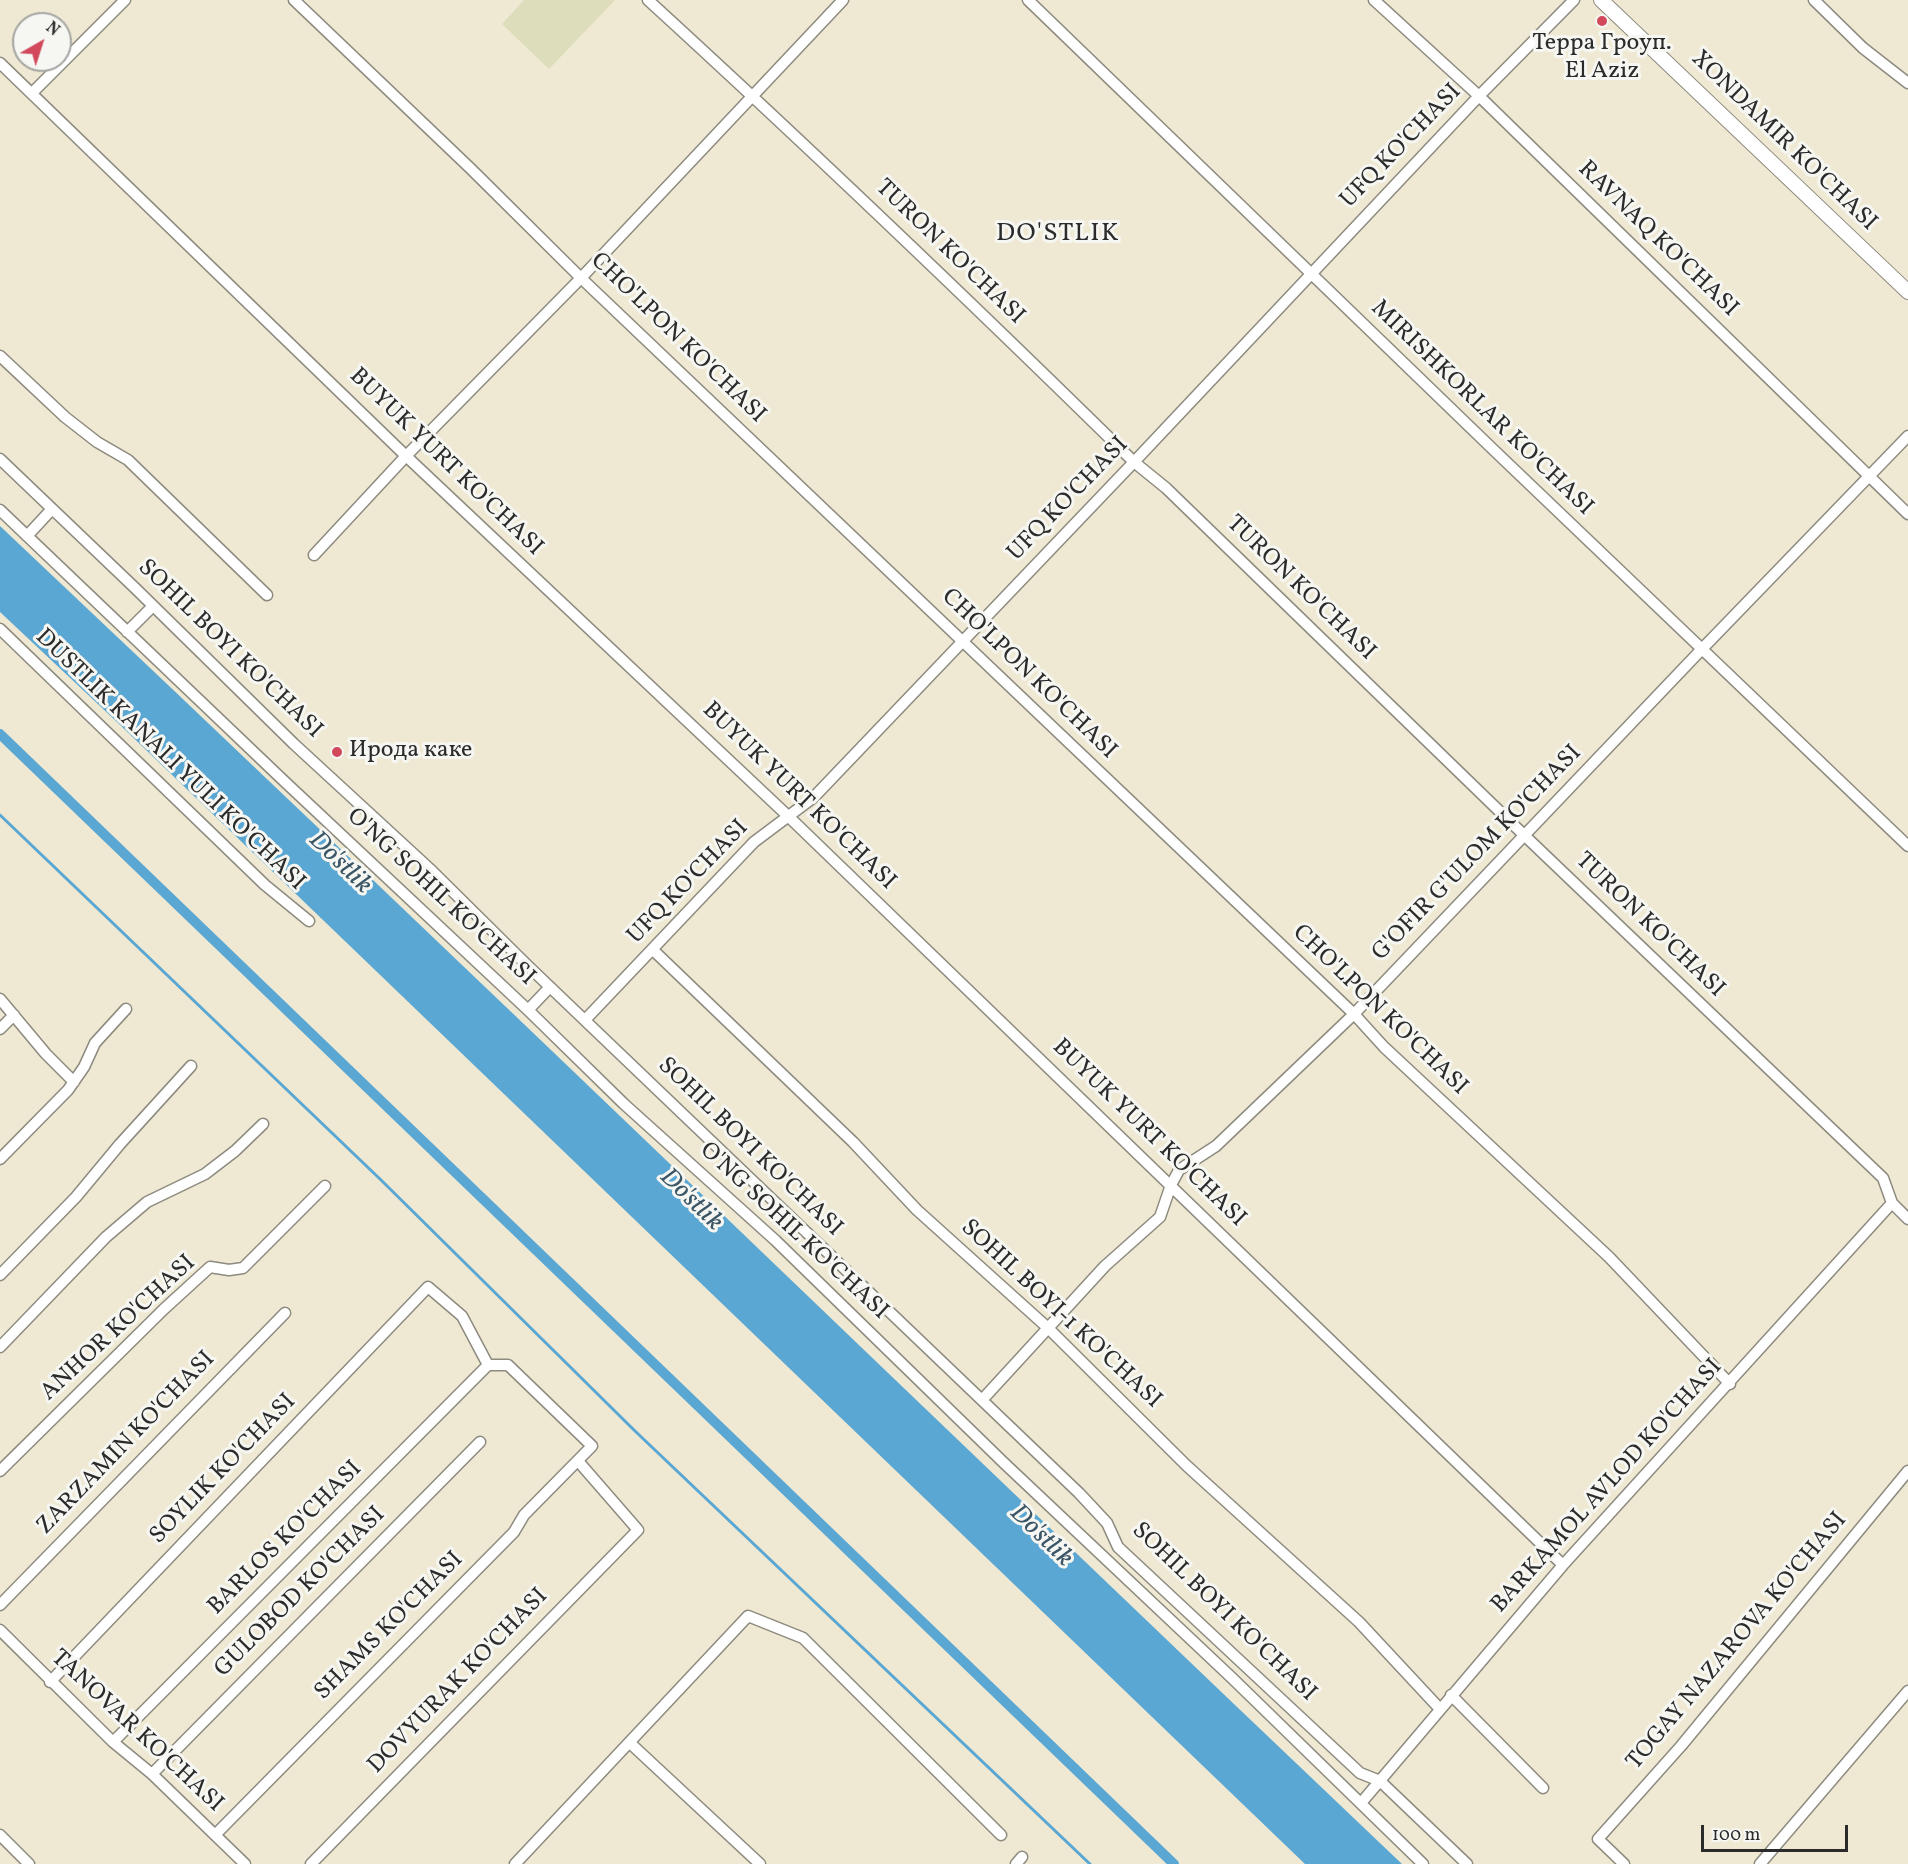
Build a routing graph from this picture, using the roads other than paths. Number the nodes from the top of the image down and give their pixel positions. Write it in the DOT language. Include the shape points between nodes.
graph roads {
  1 [pos="125,0"];
  2 [pos="294,0"];
  3 [pos="648,0"];
  4 [pos="843,0"];
  5 [pos="1028,0"];
  6 [pos="1374,0"];
  7 [pos="1574,0"];
  8 [pos="1601,0"];
  9 [pos="1814,0"];
  10 [pos="0,63"];
  11 [pos="1908,83"];
  12 [pos="32,93"];
  13 [pos="752,95"];
  14 [pos="1479,96"];
  15 [pos="1310,274"];
  16 [pos="581,278"];
  17 [pos="1908,292"];
  18 [pos="0,356"];
  19 [pos="1908,436"];
  20 [pos="406,456"];
  21 [pos="0,459"];
  22 [pos="1134,462"];
  23 [pos="1868,476"];
  24 [pos="52,509"];
  25 [pos="0,510"];
  26 [pos="1908,514"];
  27 [pos="27,536"];
  28 [pos="314,555"];
  29 [pos="267,595"];
  30 [pos="153,606"];
  31 [pos="0,629"];
  32 [pos="127,632"];
  33 [pos="963,642"];
  34 [pos="1701,650"];
  35 [pos="789,816"];
  36 [pos="1525,836"];
  37 [pos="1908,846"];
  38 [pos="309,921"];
  39 [pos="653,950"];
  40 [pos="550,987"];
  41 [pos="0,999"];
  42 [pos="126,1009"];
  43 [pos="528,1010"];
  44 [pos="1354,1014"];
  45 [pos="14,1015"];
  46 [pos="585,1020"];
  47 [pos="0,1029"];
  48 [pos="191,1066"];
  49 [pos="74,1082"];
  50 [pos="263,1124"];
  51 [pos="0,1159"];
  52 [pos="1171,1185"];
  53 [pos="325,1186"];
  54 [pos="1892,1203"];
  55 [pos="1908,1219"];
  56 [pos="0,1275"];
  57 [pos="285,1313"];
  58 [pos="1048,1328"];
  59 [pos="0,1347"];
  60 [pos="488,1365"];
  61 [pos="1730,1384"];
  62 [pos="982,1400"];
  63 [pos="480,1442"];
  64 [pos="578,1461"];
  65 [pos="1908,1471"];
  66 [pos="0,1472"];
  67 [pos="1563,1565"];
  68 [pos="0,1605"];
  69 [pos="0,1630"];
  70 [pos="50,1682"];
  71 [pos="1908,1691"];
  72 [pos="1451,1695"];
  73 [pos="1440,1709"];
  74 [pos="113,1742"];
  75 [pos="630,1743"];
  76 [pos="152,1774"];
  77 [pos="1380,1781"];
  78 [pos="1543,1788"];
  79 [pos="1361,1803"];
  80 [pos="0,1835"];
  81 [pos="214,1835"];
  82 [pos="1001,1835"];
  83 [pos="29,1864"];
  84 [pos="244,1864"];
  85 [pos="311,1864"];
  86 [pos="515,1864"];
  87 [pos="760,1864"];
  88 [pos="1423,1864"];
  89 [pos="1467,1864"];
  90 [pos="1624,1864"];
  91 [pos="1760,1864"];
  1 -- 12 [label="street"];
  2 -- 16 [label="street, CHO'LPON KO'CHASI"];
  3 -- 13 [label="street, TURON KO'CHASI"];
  4 -- 13 [label="street"];
  5 -- 15 [label="street, MIRISHKORLAR KO'CHASI"];
  6 -- 14 [label="street, RAVNAQ KO'CHASI"];
  7 -- 14 [label="street, UFQ KO'CHASI"];
  8 -- 17 [label="main road, XONDAMIR KO'CHASI"];
  9 -- 11 [label="street" via="1863,48"];
  10 -- 12 [label="street, BUYUK YURT KO'CHASI"];
  12 -- 20 [label="street, BUYUK YURT KO'CHASI"];
  13 -- 16 [label="street"];
  13 -- 22 [label="street, TURON KO'CHASI"];
  14 -- 15 [label="street, UFQ KO'CHASI"];
  14 -- 23 [label="street, RAVNAQ KO'CHASI"];
  15 -- 22 [label="street, UFQ KO'CHASI"];
  15 -- 34 [label="street, MIRISHKORLAR KO'CHASI"];
  16 -- 20 [label="street"];
  16 -- 33 [label="street, CHO'LPON KO'CHASI"];
  18 -- 29 [label="street" via="65,417 128,460"];
  19 -- 23 [label="street, G'OFIR G'ULOM KO'CHASI"];
  20 -- 28 [label="street"];
  20 -- 35 [label="street, BUYUK YURT KO'CHASI"];
  21 -- 24 [label="street, SOHIL BOYI KO'CHASI"];
  22 -- 33 [label="street, UFQ KO'CHASI"];
  22 -- 36 [label="street, TURON KO'CHASI" via="1166,488"];
  23 -- 26 [label="street, RAVNAQ KO'CHASI"];
  23 -- 34 [label="street, G'OFIR G'ULOM KO'CHASI"];
  24 -- 27 [label="street"];
  24 -- 30 [label="street, SOHIL BOYI KO'CHASI"];
  25 -- 27 [label="street, O'NG SOHIL KO'CHASI"];
  27 -- 32 [label="street, O'NG SOHIL KO'CHASI"];
  30 -- 32 [label="street"];
  30 -- 40 [label="street, SOHIL BOYI KO'CHASI"];
  31 -- 38 [label="street, DUSTLIK KANALI YULI KO'CHASI" via="265,885"];
  32 -- 43 [label="street, O'NG SOHIL KO'CHASI"];
  33 -- 35 [label="street, UFQ KO'CHASI" via="814,797"];
  33 -- 44 [label="street, CHO'LPON KO'CHASI"];
  34 -- 36 [label="street, G'OFIR G'ULOM KO'CHASI"];
  34 -- 37 [label="street, MIRISHKORLAR KO'CHASI"];
  35 -- 39 [label="street, UFQ KO'CHASI" via="754,842"];
  35 -- 52 [label="street, BUYUK YURT KO'CHASI"];
  36 -- 44 [label="street, G'OFIR G'ULOM KO'CHASI"];
  36 -- 54 [label="street, TURON KO'CHASI" via="1883,1178"];
  39 -- 46 [label="street, UFQ KO'CHASI"];
  39 -- 58 [label="street, SOHIL BOYI-1 KO'CHASI" via="853,1142 917,1210"];
  40 -- 43 [label="street"];
  40 -- 46 [label="street, SOHIL BOYI KO'CHASI"];
  41 -- 45 [label="street"];
  42 -- 49 [label="street" via="95,1043"];
  43 -- 79 [label="street, O'NG SOHIL KO'CHASI" via="624,1104 775,1240"];
  44 -- 52 [label="street, G'OFIR G'ULOM KO'CHASI" via="1216,1146 1179,1170"];
  44 -- 61 [label="street, CHO'LPON KO'CHASI" via="1384,1047 1609,1257"];
  45 -- 47 [label="street"];
  45 -- 49 [label="street"];
  46 -- 62 [label="street, SOHIL BOYI KO'CHASI"];
  48 -- 56 [label="street" via="76,1197"];
  49 -- 51 [label="street"];
  50 -- 59 [label="street" via="205,1174 147,1202 106,1237"];
  52 -- 58 [label="street, G'OFIR G'ULOM KO'CHASI" via="1160,1217 1105,1266"];
  52 -- 67 [label="street, BUYUK YURT KO'CHASI"];
  53 -- 66 [label="street, ANHOR KO'CHASI" via="243,1268 210,1267"];
  54 -- 55 [label="street, TURON KO'CHASI"];
  54 -- 61 [label="street, BARKAMOL AVLOD KO'CHASI"];
  57 -- 68 [label="street, ZARZAMIN KO'CHASI"];
  58 -- 62 [label="street, G'OFIR G'ULOM KO'CHASI"];
  58 -- 73 [label="street, SOHIL BOYI-1 KO'CHASI" via="1187,1466 1359,1622"];
  60 -- 64 [label="street, SHAMS KO'CHASI" via="508,1365 592,1446"];
  60 -- 70 [label="street, SOYLIK KO'CHASI" via="462,1317 428,1287"];
  60 -- 74 [label="street, BARLOS KO'CHASI"];
  61 -- 67 [label="street, BARKAMOL AVLOD KO'CHASI"];
  62 -- 77 [label="street, SOHIL BOYI KO'CHASI" via="1079,1493 1107,1524 1118,1547 1360,1773"];
  63 -- 76 [label="street, GULOBOD KO'CHASI"];
  64 -- 81 [label="street, SHAMS KO'CHASI" via="524,1515 514,1532"];
  64 -- 85 [label="street, DOVYURAK KO'CHASI" via="638,1530"];
  65 -- 90 [label="street, TOGAY NAZAROVA KO'CHASI" via="1681,1746 1598,1839"];
  67 -- 72 [label="street, BARKAMOL AVLOD KO'CHASI"];
  69 -- 70 [label="street, TANOVAR KO'CHASI"];
  70 -- 74 [label="street, TANOVAR KO'CHASI"];
  71 -- 91 [label="street"];
  72 -- 73 [label="street, BARKAMOL AVLOD KO'CHASI"];
  72 -- 78 [label="street"];
  73 -- 77 [label="street, BARKAMOL AVLOD KO'CHASI"];
  74 -- 76 [label="street, TANOVAR KO'CHASI"];
  75 -- 82 [label="street" via="748,1616 803,1638"];
  75 -- 86 [label="street"];
  75 -- 87 [label="street"];
  76 -- 81 [label="street, TANOVAR KO'CHASI"];
  77 -- 79 [label="street, BARKAMOL AVLOD KO'CHASI"];
  77 -- 89 [label="street, SOHIL BOYI KO'CHASI"];
  79 -- 88 [label="street, O'NG SOHIL KO'CHASI"];
  80 -- 83 [label="street"];
  81 -- 84 [label="street, TANOVAR KO'CHASI"];
}
